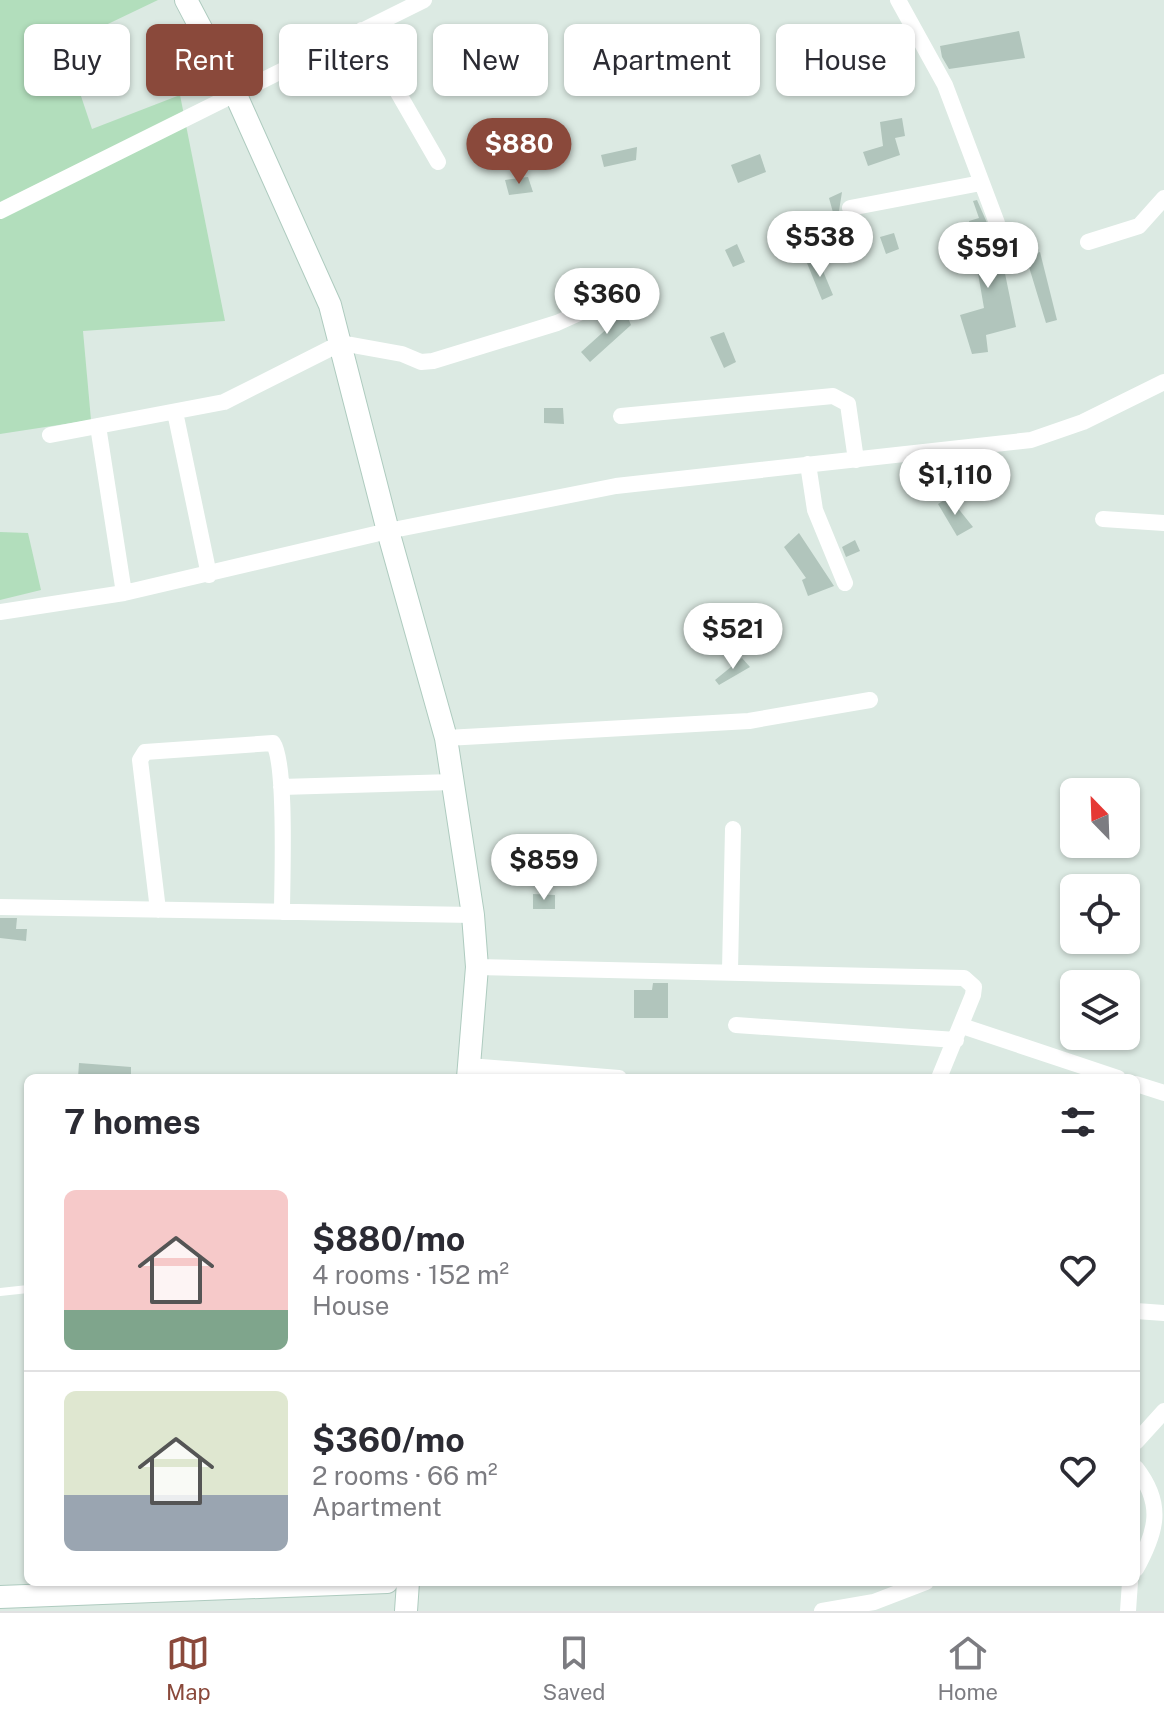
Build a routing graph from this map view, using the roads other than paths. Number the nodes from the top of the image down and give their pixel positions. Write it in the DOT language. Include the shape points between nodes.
graph roads {
  1 [pos="186,0"];
  2 [pos="424,0"];
  3 [pos="898,0"];
  4 [pos="199,24"];
  5 [pos="374,24"];
  6 [pos="229,96"];
  7 [pos="236,96"];
  8 [pos="400,96"];
  9 [pos="438,162"];
  10 [pos="981,183"];
  11 [pos="1164,198"];
  12 [pos="850,208"];
  13 [pos="0,211"];
  14 [pos="997,223"];
  15 [pos="1088,242"];
  16 [pos="624,302"];
  17 [pos="341,343"];
  18 [pos="1164,382"];
  19 [pos="175,412"];
  20 [pos="621,416"];
  21 [pos="98,426"];
  22 [pos="50,435"];
  23 [pos="856,460"];
  24 [pos="808,464"];
  25 [pos="1103,519"];
  26 [pos="1164,523"];
  27 [pos="388,531"];
  28 [pos="209,575"];
  29 [pos="845,583"];
  30 [pos="124,593"];
  31 [pos="0,612"];
  32 [pos="870,700"];
  33 [pos="446,738"];
  34 [pos="453,782"];
  35 [pos="281,787"];
  36 [pos="733,829"];
  37 [pos="0,907"];
  38 [pos="158,910"];
  39 [pos="282,912"];
  40 [pos="473,915"];
  41 [pos="477,967"];
  42 [pos="730,970"];
  43 [pos="736,1025"];
  44 [pos="959,1033"];
  45 [pos="469,1072"];
  46 [pos="519,1074"];
  47 [pos="941,1074"];
  48 [pos="1104,1074"];
  49 [pos="1140,1085"];
  50 [pos="1164,1093"];
  51 [pos="24,1289"];
  52 [pos="0,1292"];
  53 [pos="1140,1311"];
  54 [pos="1164,1313"];
  55 [pos="1164,1411"];
  56 [pos="1140,1438"];
  57 [pos="1140,1473"];
  58 [pos="1140,1562"];
  59 [pos="284,1586"];
  60 [pos="408,1586"];
  61 [pos="916,1586"];
  62 [pos="1130,1586"];
  63 [pos="0,1597"];
  64 [pos="406,1611"];
  65 [pos="822,1611"];
  66 [pos="1128,1611"];
  1 -- 4 [label="street"];
  2 -- 5 [label="street"];
  3 -- 10 [label="street" via="941,75"];
  6 -- 13 [label="street"];
  7 -- 17 [label="street" via="330,305"];
  8 -- 9 [label="street"];
  10 -- 12 [label="street"];
  10 -- 14 [label="street"];
  11 -- 15 [label="street" via="1139,226"];
  16 -- 17 [label="street" via="433,361"];
  17 -- 19 [label="street" via="241,396"];
  17 -- 27 [label="street"];
  18 -- 23 [label="street" via="1047,437"];
  19 -- 21 [label="street"];
  19 -- 28 [label="street"];
  20 -- 23 [label="street" via="833,396 848,404"];
  21 -- 22 [label="street"];
  21 -- 30 [label="street"];
  23 -- 24 [label="street"];
  24 -- 27 [label="street" via="616,486"];
  24 -- 29 [label="street" via="815,510"];
  25 -- 26 [label="street"];
  27 -- 28 [label="street"];
  27 -- 33 [label="street"];
  28 -- 30 [label="street"];
  30 -- 31 [label="street"];
  32 -- 33 [label="street" via="749,721"];
  33 -- 34 [label="street"];
  34 -- 35 [label="street"];
  34 -- 40 [label="street"];
  35 -- 38 [label="street" via="273,743 145,752 140,760"];
  35 -- 39 [label="street"];
  36 -- 42 [label="street"];
  37 -- 38 [label="street"];
  38 -- 39 [label="street"];
  39 -- 40 [label="street"];
  40 -- 41 [label="street"];
  41 -- 42 [label="street"];
  41 -- 45 [label="street"];
  42 -- 44 [label="street" via="964,978 974,987"];
  43 -- 44 [label="street"];
  44 -- 47 [label="street"];
  44 -- 48 [label="street"];
  45 -- 46 [label="street"];
  49 -- 50 [label="street"];
  51 -- 52 [label="lane"];
  53 -- 54 [label="street"];
  55 -- 56 [label="street"];
  57 -- 58 [label="street" via="1156,1502 1150,1543"];
  59 -- 63 [label="street"];
  60 -- 64 [label="street"];
  61 -- 65 [label="street" via="874,1602"];
  62 -- 66 [label="street"];
}
